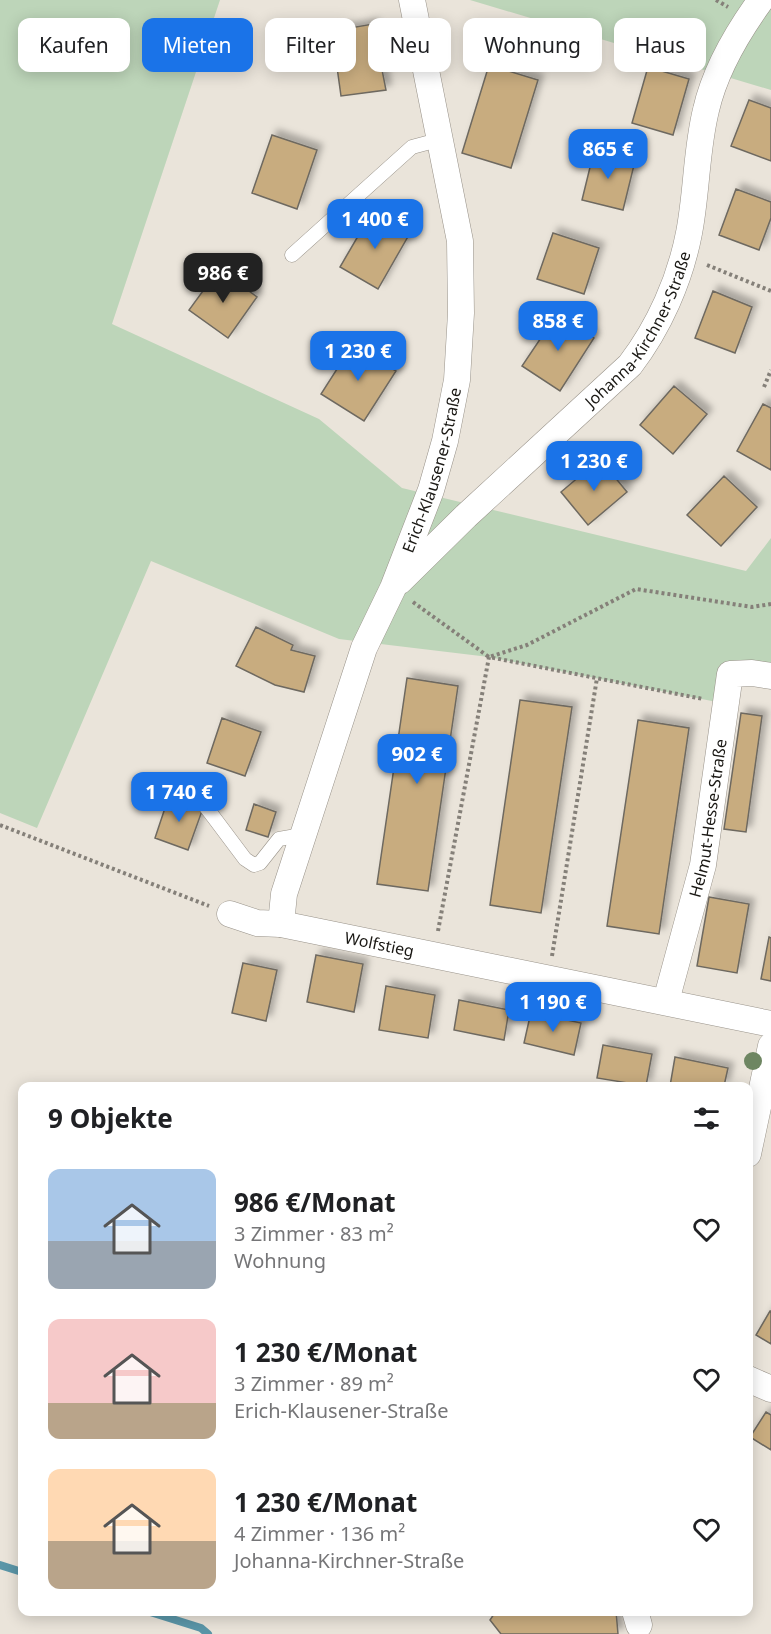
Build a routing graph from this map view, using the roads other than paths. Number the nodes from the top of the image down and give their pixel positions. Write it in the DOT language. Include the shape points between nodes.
graph roads {
  1 [pos="412,0"];
  2 [pos="761,0"];
  3 [pos="438,140"];
  4 [pos="292,255"];
  5 [pos="393,588"];
  6 [pos="771,676"];
  7 [pos="203,803"];
  8 [pos="302,835"];
  9 [pos="230,914"];
  10 [pos="281,924"];
  11 [pos="666,1001"];
  12 [pos="771,1024"];
  13 [pos="771,1046"];
  14 [pos="753,1131"];
  15 [pos="753,1382"];
  16 [pos="771,1389"];
  1 -- 3 [label="street, Erich-Klausener-Straße"];
  2 -- 5 [label="street, Johanna-Kirchner-Straße" via="722,64 706,110 684,256 667,303 644,345 630,365"];
  3 -- 4 [label="lane" via="412,147"];
  3 -- 5 [label="street, Erich-Klausener-Straße" via="460,241 457,380 431,490"];
  5 -- 8 [label="street, Erich-Klausener-Straße" via="364,648"];
  6 -- 11 [label="street, Helmut-Hesse-Straße" via="730,674 703,866"];
  7 -- 8 [label="lane" via="245,859 254,864 260,863 279,839"];
  8 -- 10 [label="street, Erich-Klausener-Straße" via="284,894"];
  9 -- 10 [label="street, Wolfstieg" via="257,923"];
  10 -- 11 [label="street, Wolfstieg"];
  11 -- 12 [label="street, Wolfstieg"];
  13 -- 14 [label="street"];
  15 -- 16 [label="street"];
}
